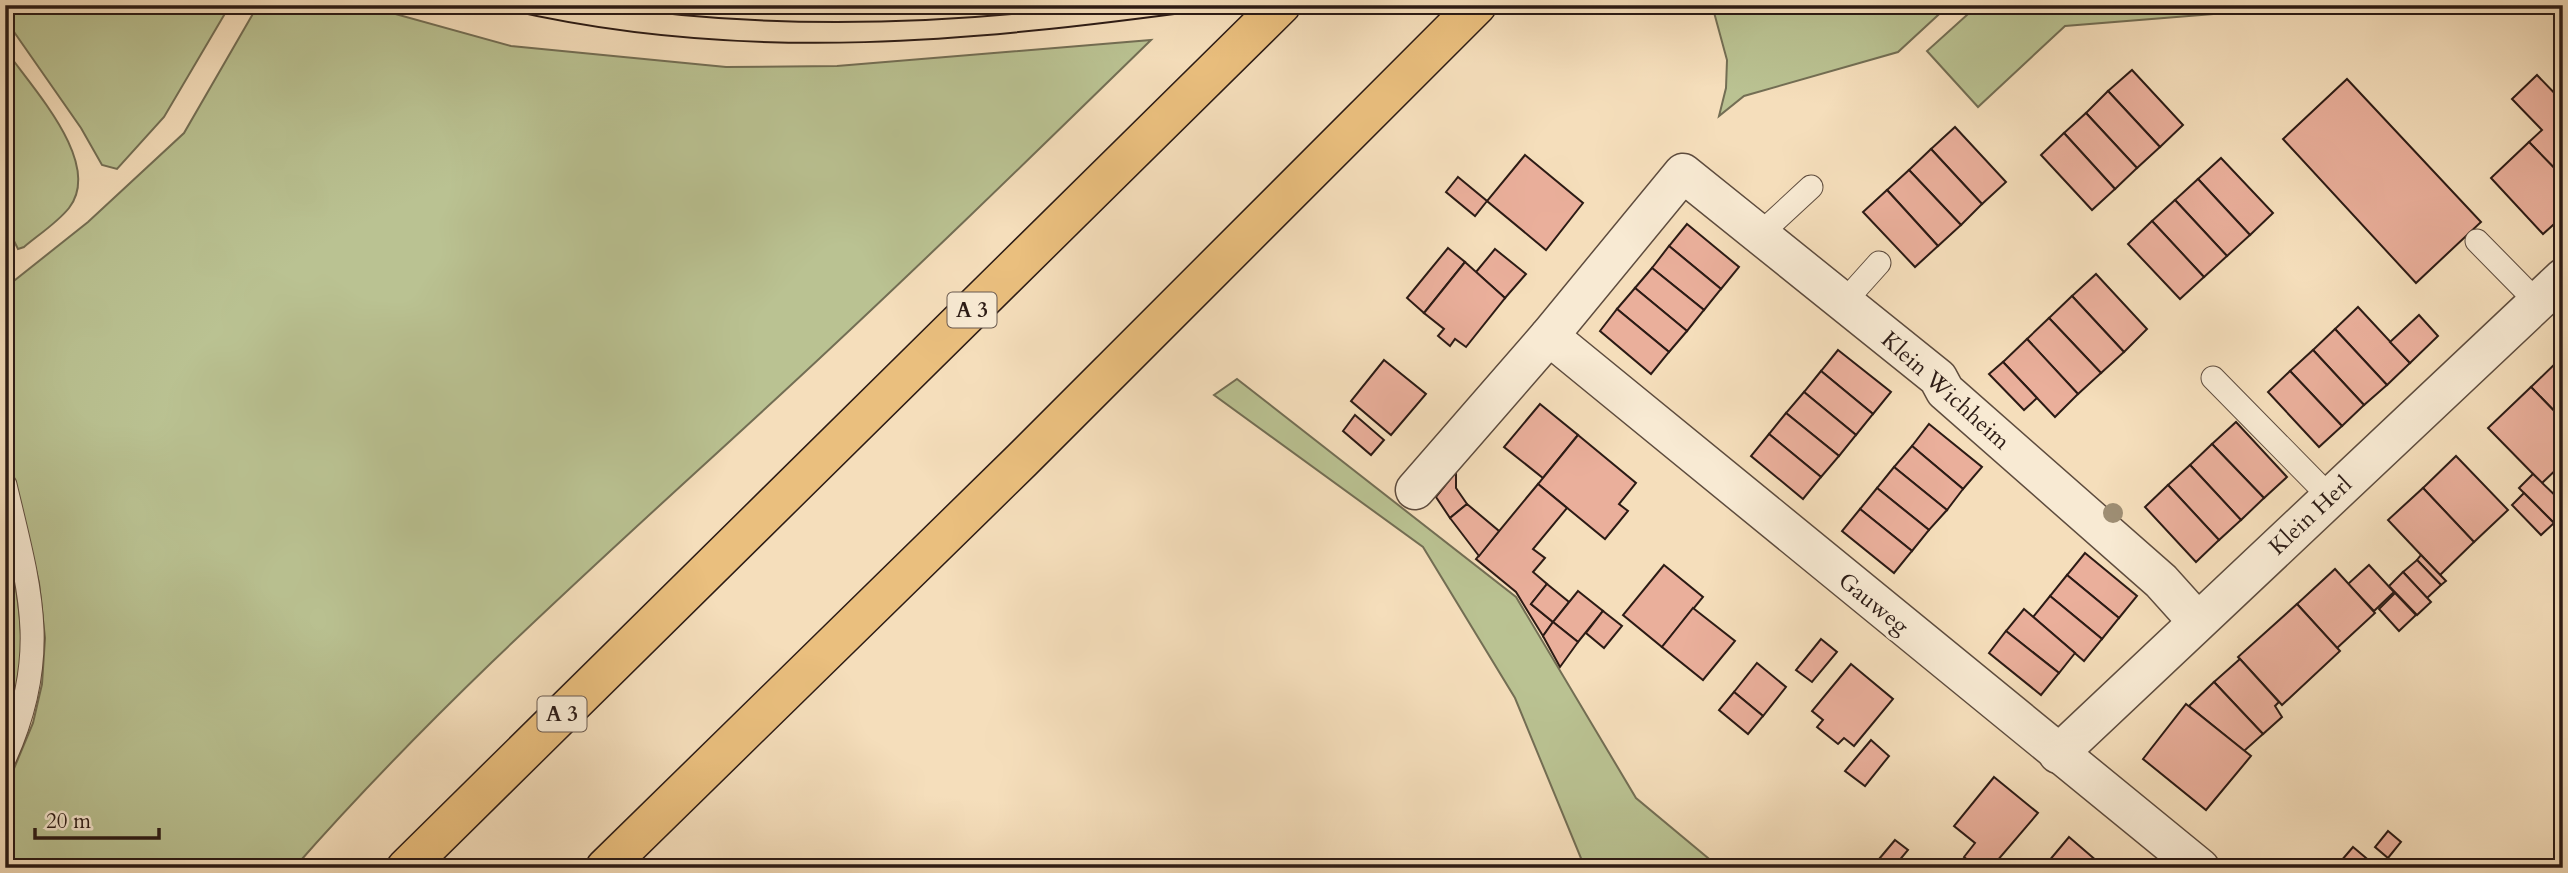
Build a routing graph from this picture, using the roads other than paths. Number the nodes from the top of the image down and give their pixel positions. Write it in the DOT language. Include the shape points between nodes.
graph roads {
  1 [pos="1281,5"];
  2 [pos="1477,5"];
  3 [pos="1811,187"];
  4 [pos="1762,237"];
  5 [pos="2477,240"];
  6 [pos="1879,262"];
  7 [pos="2550,290"];
  8 [pos="1844,302"];
  9 [pos="1549,336"];
  10 [pos="2213,379"];
  11 [pos="5,485"];
  12 [pos="1415,490"];
  13 [pos="2330,497"];
  14 [pos="2197,621"];
  15 [pos="2058,754"];
  16 [pos="5,757"];
  17 [pos="406,868"];
  18 [pos="605,868"];
  19 [pos="2200,868"];
  1 -- 17 [label="highway, A 3"];
  2 -- 18 [label="highway"];
  3 -- 4 [label="lane"];
  4 -- 8 [label="street, Klein Wichheim"];
  4 -- 9 [label="street, Klein Wichheim" via="1683,173"];
  5 -- 7 [label="lane"];
  6 -- 8 [label="lane"];
  7 -- 13 [label="street, Klein Herl"];
  8 -- 14 [label="street, Klein Wichheim" via="1938,377 1945,391 2161,581"];
  9 -- 12 [label="street"];
  9 -- 15 [label="street, Gauweg"];
  10 -- 13 [label="lane"];
  11 -- 16 [label="lane" via="28,584 33,639 31,682 22,721"];
  13 -- 14 [label="street, Klein Herl"];
  14 -- 15 [label="street, Klein Herl"];
  15 -- 19 [label="street, Gauweg"];
}
